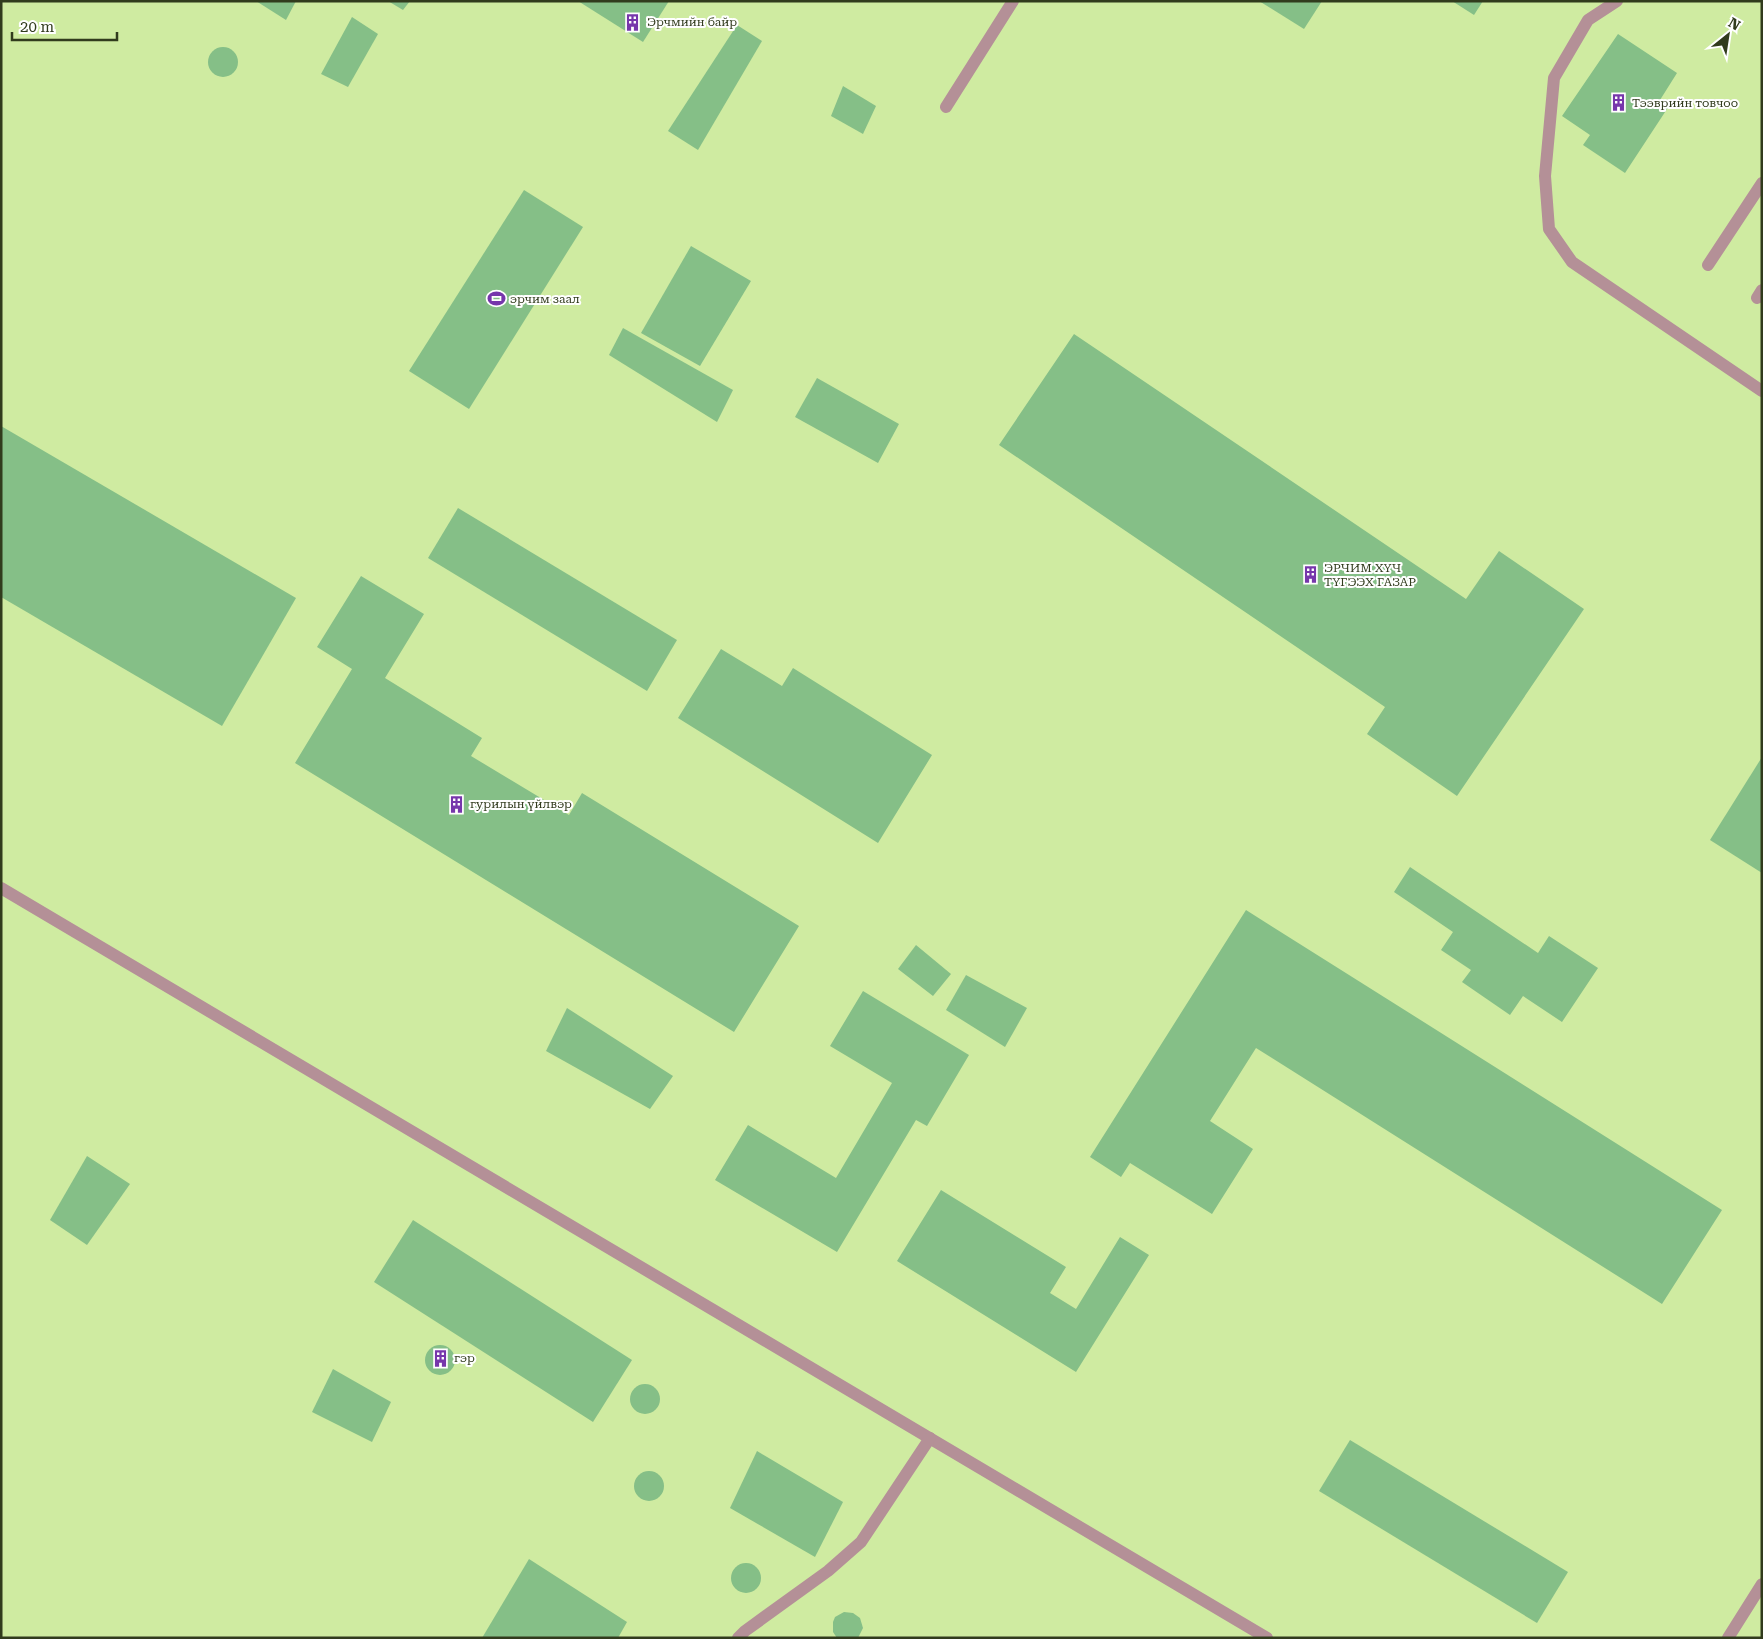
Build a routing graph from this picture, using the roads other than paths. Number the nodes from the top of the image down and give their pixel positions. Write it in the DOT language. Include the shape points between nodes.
graph roads {
  1 [pos="1013,1"];
  2 [pos="1617,1"];
  3 [pos="946,107"];
  4 [pos="1762,183"];
  5 [pos="1708,265"];
  6 [pos="1762,391"];
  7 [pos="1,888"];
  8 [pos="930,1438"];
  9 [pos="1762,1584"];
  10 [pos="738,1638"];
  11 [pos="1267,1638"];
  12 [pos="1728,1638"];
  1 -- 3 [label="street"];
  2 -- 6 [label="street" via="1588,20 1554,78 1545,176 1549,229 1572,262"];
  4 -- 5 [label="street"];
  7 -- 8 [label="street"];
  8 -- 10 [label="street" via="861,1542 828,1571"];
  8 -- 11 [label="street"];
  9 -- 12 [label="street"];
}
